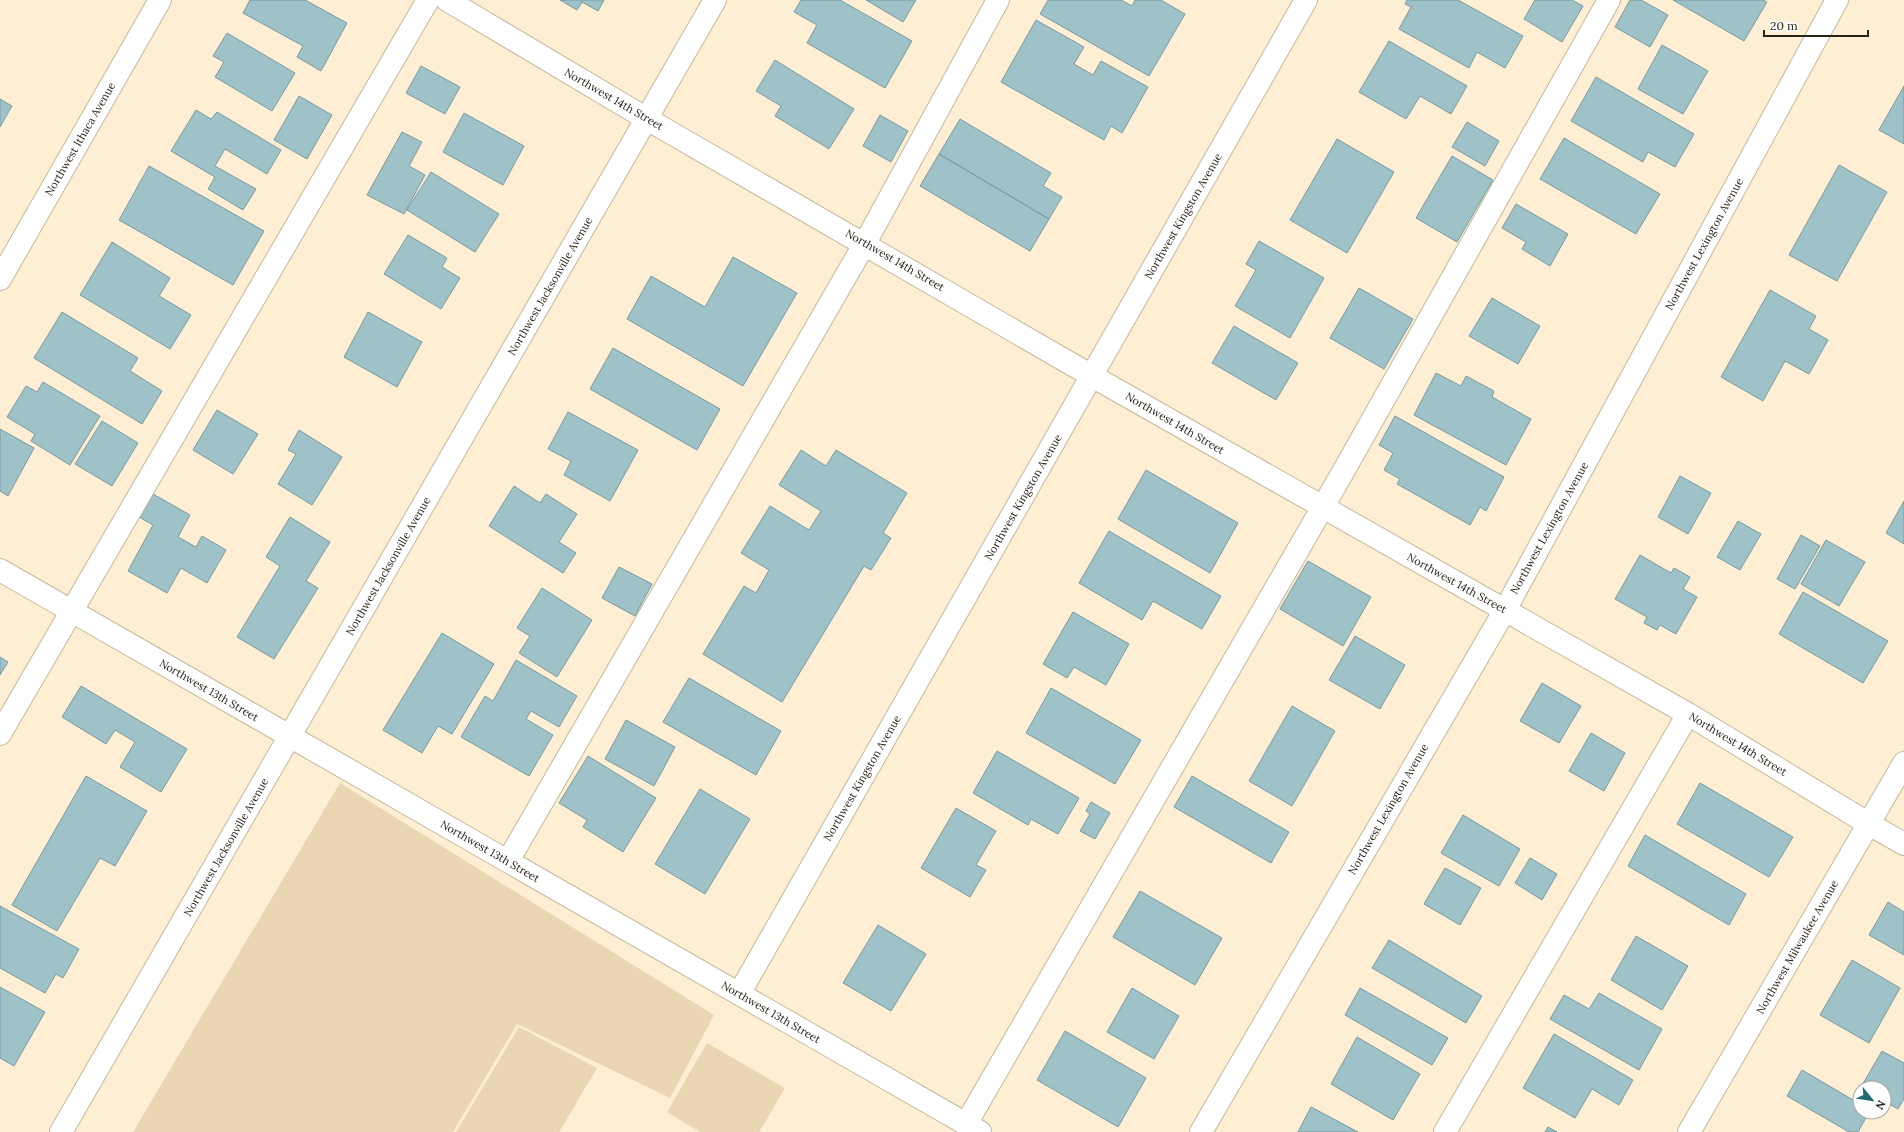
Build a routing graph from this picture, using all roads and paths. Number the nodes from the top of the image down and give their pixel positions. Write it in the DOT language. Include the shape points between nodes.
graph roads {
  1 [pos="160,0"];
  2 [pos="428,0"];
  3 [pos="447,0"];
  4 [pos="715,0"];
  5 [pos="998,0"];
  6 [pos="1306,0"];
  7 [pos="1609,0"];
  8 [pos="1837,0"];
  9 [pos="647,119"];
  10 [pos="865,243"];
  11 [pos="0,279"];
  12 [pos="1092,376"];
  13 [pos="1322,507"];
  14 [pos="0,570"];
  15 [pos="1505,610"];
  16 [pos="73,612"];
  17 [pos="1688,714"];
  18 [pos="0,734"];
  19 [pos="290,736"];
  20 [pos="1904,763"];
  21 [pos="1869,824"];
  22 [pos="1904,844"];
  23 [pos="508,862"];
  24 [pos="739,994"];
  25 [pos="973,1128"];
  26 [pos="61,1132"];
  27 [pos="1201,1132"];
  28 [pos="1445,1132"];
  29 [pos="1689,1132"];
  1 -- 11 [label="street, Northwest Ithaca Avenue"];
  2 -- 16 [label="street"];
  3 -- 9 [label="street, Northwest 14th Street"];
  4 -- 9 [label="street, Northwest Jacksonville Avenue"];
  5 -- 10 [label="street"];
  6 -- 12 [label="street, Northwest Kingston Avenue"];
  7 -- 13 [label="street"];
  8 -- 15 [label="street, Northwest Lexington Avenue"];
  9 -- 10 [label="street, Northwest 14th Street"];
  9 -- 19 [label="street, Northwest Jacksonville Avenue"];
  10 -- 12 [label="street, Northwest 14th Street"];
  10 -- 23 [label="street"];
  12 -- 13 [label="street, Northwest 14th Street"];
  12 -- 24 [label="street, Northwest Kingston Avenue"];
  13 -- 15 [label="street, Northwest 14th Street"];
  13 -- 25 [label="street"];
  14 -- 16 [label="street, Northwest 13th Street"];
  15 -- 17 [label="street, Northwest 14th Street"];
  15 -- 27 [label="street, Northwest Lexington Avenue"];
  16 -- 18 [label="street"];
  16 -- 19 [label="street, Northwest 13th Street"];
  17 -- 21 [label="street, Northwest 14th Street"];
  17 -- 28 [label="street"];
  19 -- 23 [label="street, Northwest 13th Street"];
  19 -- 26 [label="street, Northwest Jacksonville Avenue"];
  20 -- 21 [label="street, Northwest Milwaukee Avenue"];
  21 -- 22 [label="street, Northwest 14th Street"];
  21 -- 29 [label="street, Northwest Milwaukee Avenue"];
  23 -- 24 [label="street, Northwest 13th Street"];
  24 -- 25 [label="street, Northwest 13th Street"];
}
